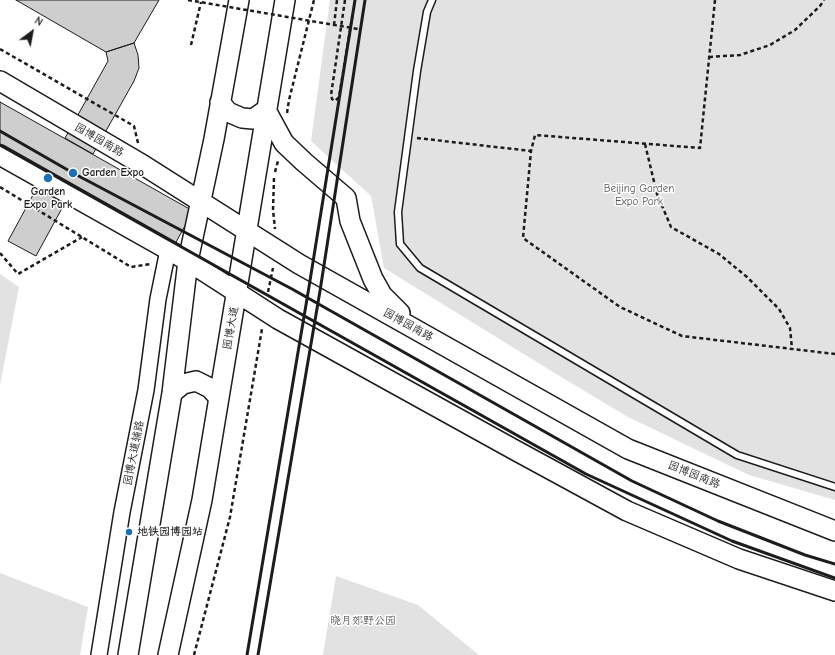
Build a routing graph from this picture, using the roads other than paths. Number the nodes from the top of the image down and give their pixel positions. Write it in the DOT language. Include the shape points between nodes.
graph roads {
  1 [pos="239,0"];
  2 [pos="285,0"];
  3 [pos="432,0"];
  4 [pos="0,81"];
  5 [pos="220,102"];
  6 [pos="266,110"];
  7 [pos="0,155"];
  8 [pos="200,202"];
  9 [pos="247,232"];
  10 [pos="168,250"];
  11 [pos="188,261"];
  12 [pos="237,293"];
  13 [pos="418,331"];
  14 [pos="172,393"];
  15 [pos="219,398"];
  16 [pos="835,487"];
  17 [pos="835,530"];
  18 [pos="835,591"];
  19 [pos="99,655"];
  20 [pos="128,655"];
  21 [pos="168,655"];
  1 -- 5 [label="main road"];
  2 -- 6 [label="main road, 园博大道"];
  3 -- 16 [label="lane" via="427,12 417,70 398,212 400,244 420,268 737,455"];
  4 -- 8 [label="main road, 园博园南路"];
  5 -- 6 [label="main road" via="228,112 242,118 253,119"];
  5 -- 8 [label="main road"];
  6 -- 9 [label="main road, 园博大道"];
  6 -- 13 [label="main road" via="284,143 346,198 350,222 373,279 382,295"];
  7 -- 10 [label="main road"];
  8 -- 9 [label="main road, 园博园南路"];
  8 -- 11 [label="main road"];
  9 -- 12 [label="main road, 园博大道"];
  9 -- 13 [label="main road, 园博园南路"];
  10 -- 11 [label="main road"];
  10 -- 19 [label="street, 园博大道辅路"];
  11 -- 12 [label="main road"];
  11 -- 14 [label="main road"];
  12 -- 15 [label="main road, 园博大道"];
  12 -- 18 [label="main road" via="513,449 627,510 739,559"];
  13 -- 17 [label="main road, 园博园南路" via="628,449"];
  14 -- 15 [label="main road" via="183,384 196,381 210,388"];
  14 -- 20 [label="main road"];
  15 -- 21 [label="main road, 园博大道" via="202,500"];
}
